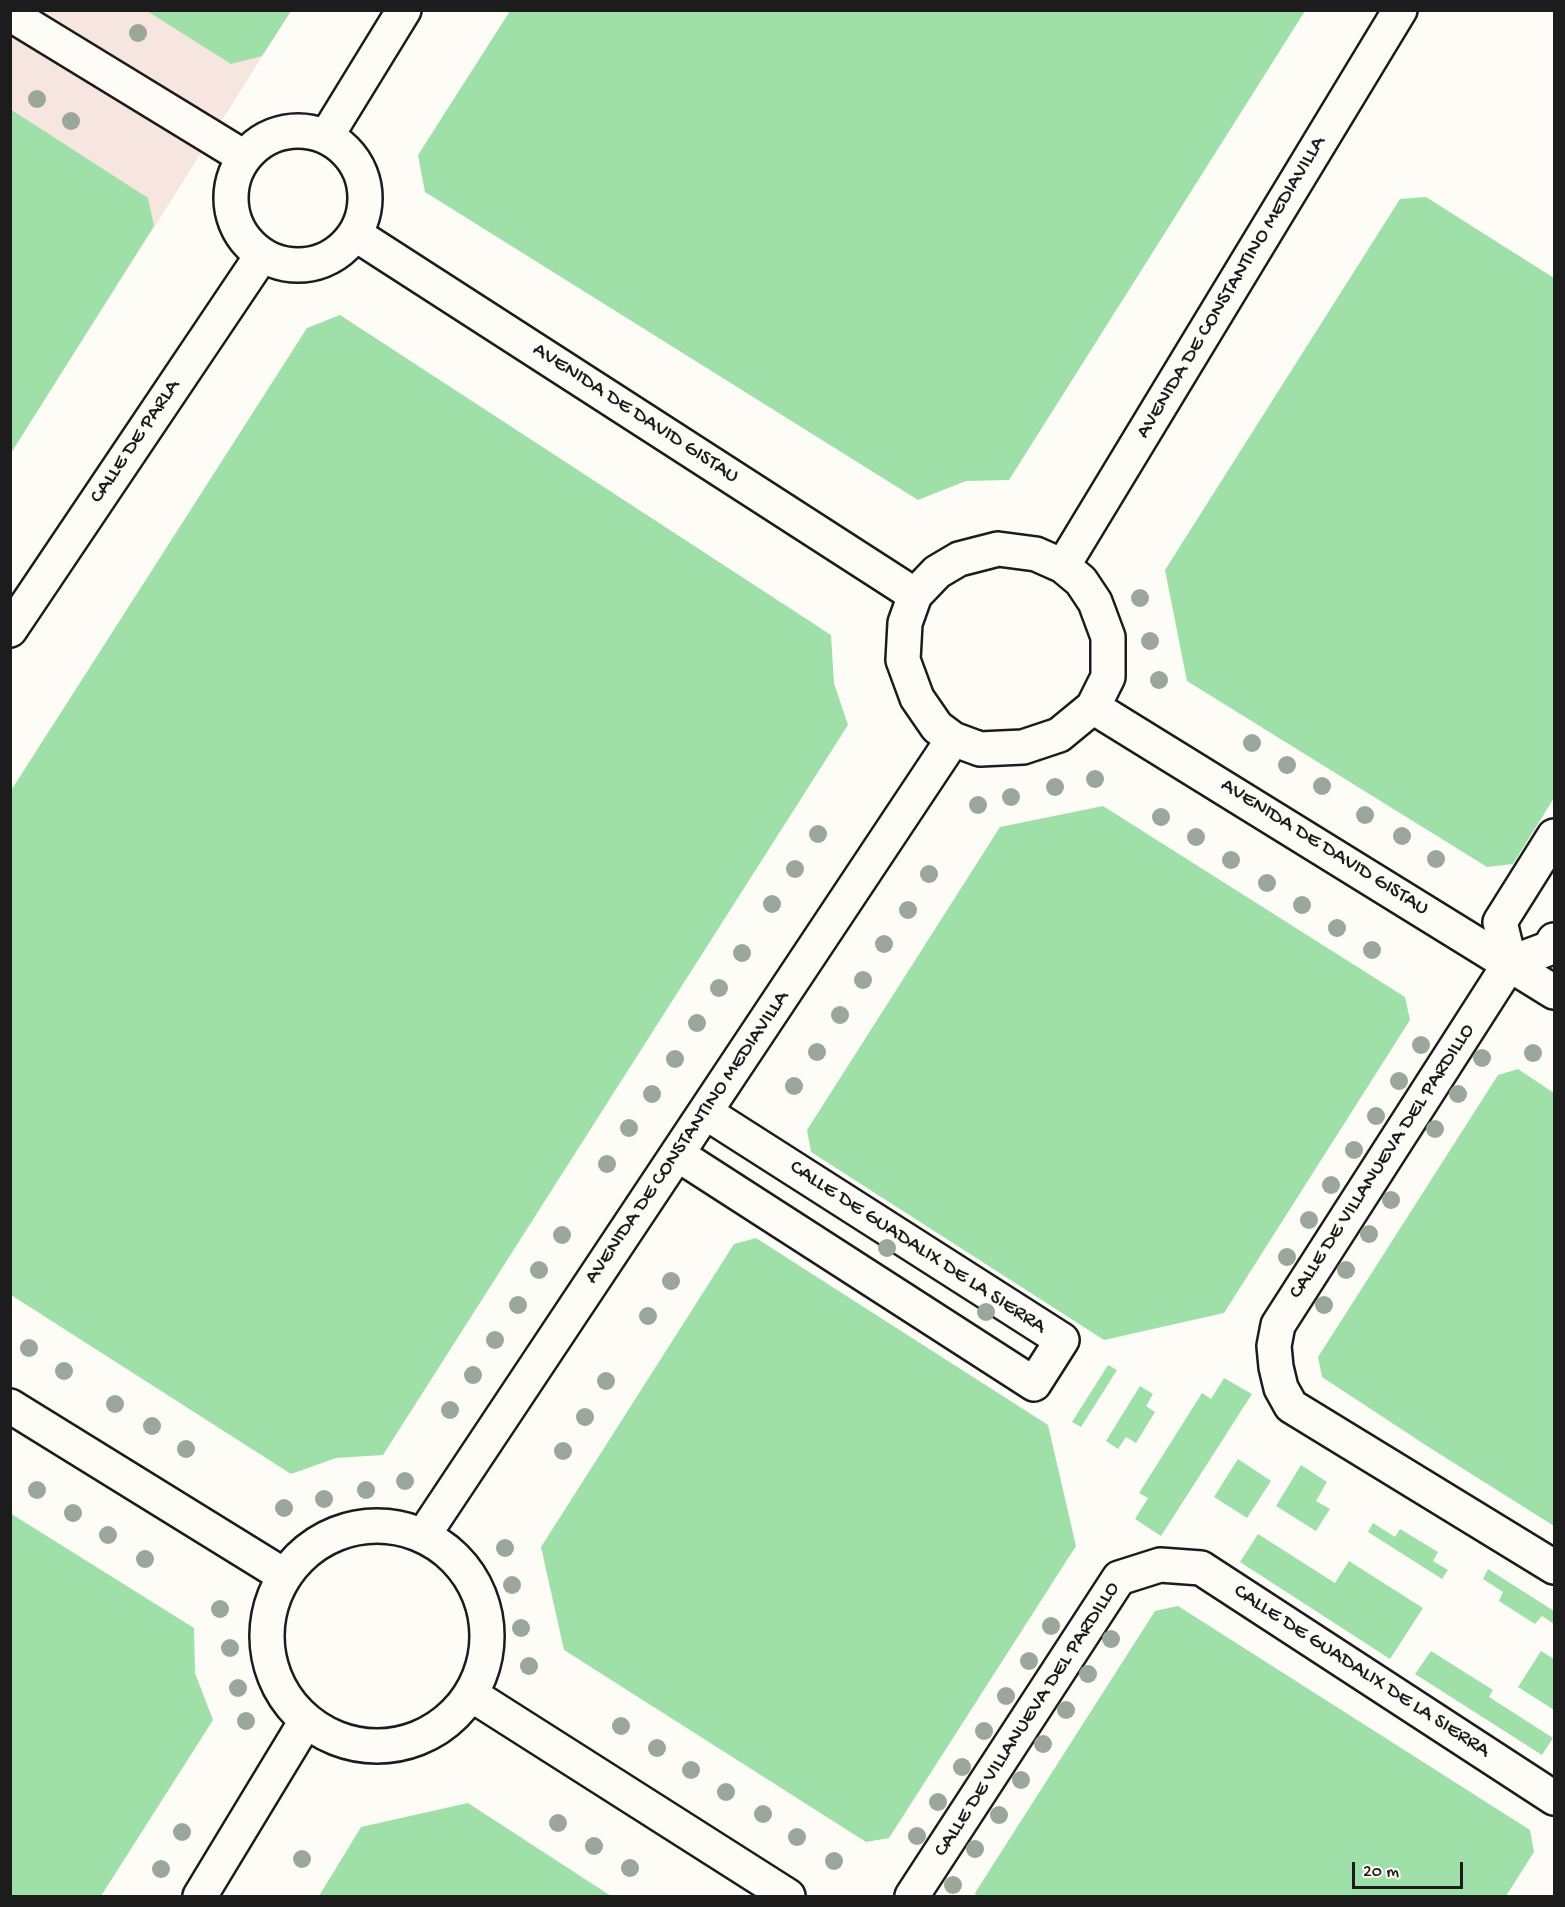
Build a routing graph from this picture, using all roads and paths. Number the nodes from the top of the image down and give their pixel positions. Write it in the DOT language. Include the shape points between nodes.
graph roads {
  1 [pos="404,10"];
  2 [pos="1400,10"];
  3 [pos="10,14"];
  4 [pos="326,137"];
  5 [pos="244,157"];
  6 [pos="355,234"];
  7 [pos="262,255"];
  8 [pos="1063,566"];
  9 [pos="915,595"];
  10 [pos="10,630"];
  11 [pos="1093,707"];
  12 [pos="953,740"];
  13 [pos="1554,836"];
  14 [pos="1554,940"];
  15 [pos="1510,963"];
  16 [pos="1554,992"];
  17 [pos="705,1112"];
  18 [pos="677,1154"];
  19 [pos="10,1406"];
  20 [pos="423,1536"];
  21 [pos="1160,1565"];
  22 [pos="1554,1567"];
  23 [pos="285,1576"];
  24 [pos="472,1695"];
  25 [pos="306,1721"];
  26 [pos="1554,1798"];
  27 [pos="200,1896"];
  28 [pos="788,1896"];
  29 [pos="912,1896"];
  1 -- 4 [label="street"];
  2 -- 8 [label="street, AVENIDA DE CONSTANTINO MEDIAVILLA"];
  3 -- 5 [label="street"];
  4 -- 5 [label="street" via="309,131 291,131 257,144"];
  4 -- 6 [label="street" via="345,150 358,168 365,191 364,213"];
  5 -- 7 [label="street" via="235,173 231,210 237,228"];
  6 -- 7 [label="street" via="343,248 313,264 278,262"];
  6 -- 9 [label="street, AVENIDA DE DAVID GISTAU"];
  7 -- 10 [label="street, CALLE DE PARLA"];
  8 -- 9 [label="street" via="1036,554 998,549 959,559 937,572"];
  8 -- 11 [label="street" via="1081,581 1095,602 1108,637 1108,677"];
  9 -- 12 [label="street" via="905,623 903,660 917,698 937,727"];
  11 -- 12 [label="street" via="1059,735 1023,747 980,749"];
  11 -- 15 [label="street, AVENIDA DE DAVID GISTAU"];
  12 -- 17 [label="street, AVENIDA DE CONSTANTINO MEDIAVILLA"];
  13 -- 15 [label="street" via="1500,922"];
  14 -- 15 [label="street" via="1550,948"];
  15 -- 16 [label="street, AVENIDA DE DAVID GISTAU"];
  15 -- 22 [label="street, CALLE DE VILLANUEVA DEL PARDILLO" via="1278,1325 1274,1346 1281,1388 1291,1406"];
  17 -- 18 [label="street, AVENIDA DE CONSTANTINO MEDIAVILLA"];
  17 -- 18 [label="street, CALLE DE GUADALIX DE LA SIERRA" via="1062,1340 1034,1384"];
  18 -- 20 [label="street, AVENIDA DE CONSTANTINO MEDIAVILLA"];
  19 -- 23 [label="street"];
  20 -- 23 [label="street" via="393,1527 362,1527 332,1536 305,1552"];
  20 -- 24 [label="street" via="450,1552 470,1576 484,1604 488,1635 484,1666"];
  21 -- 26 [label="street, CALLE DE GUADALIX DE LA SIERRA" via="1201,1568"];
  21 -- 29 [label="street, CALLE DE VILLANUEVA DEL PARDILLO" via="1119,1578"];
  23 -- 25 [label="street" via="271,1605 266,1636 271,1668 285,1697"];
  24 -- 25 [label="street" via="447,1723 413,1741 376,1747 339,1740"];
  24 -- 28 [label="street"];
  25 -- 27 [label="street"];
}
